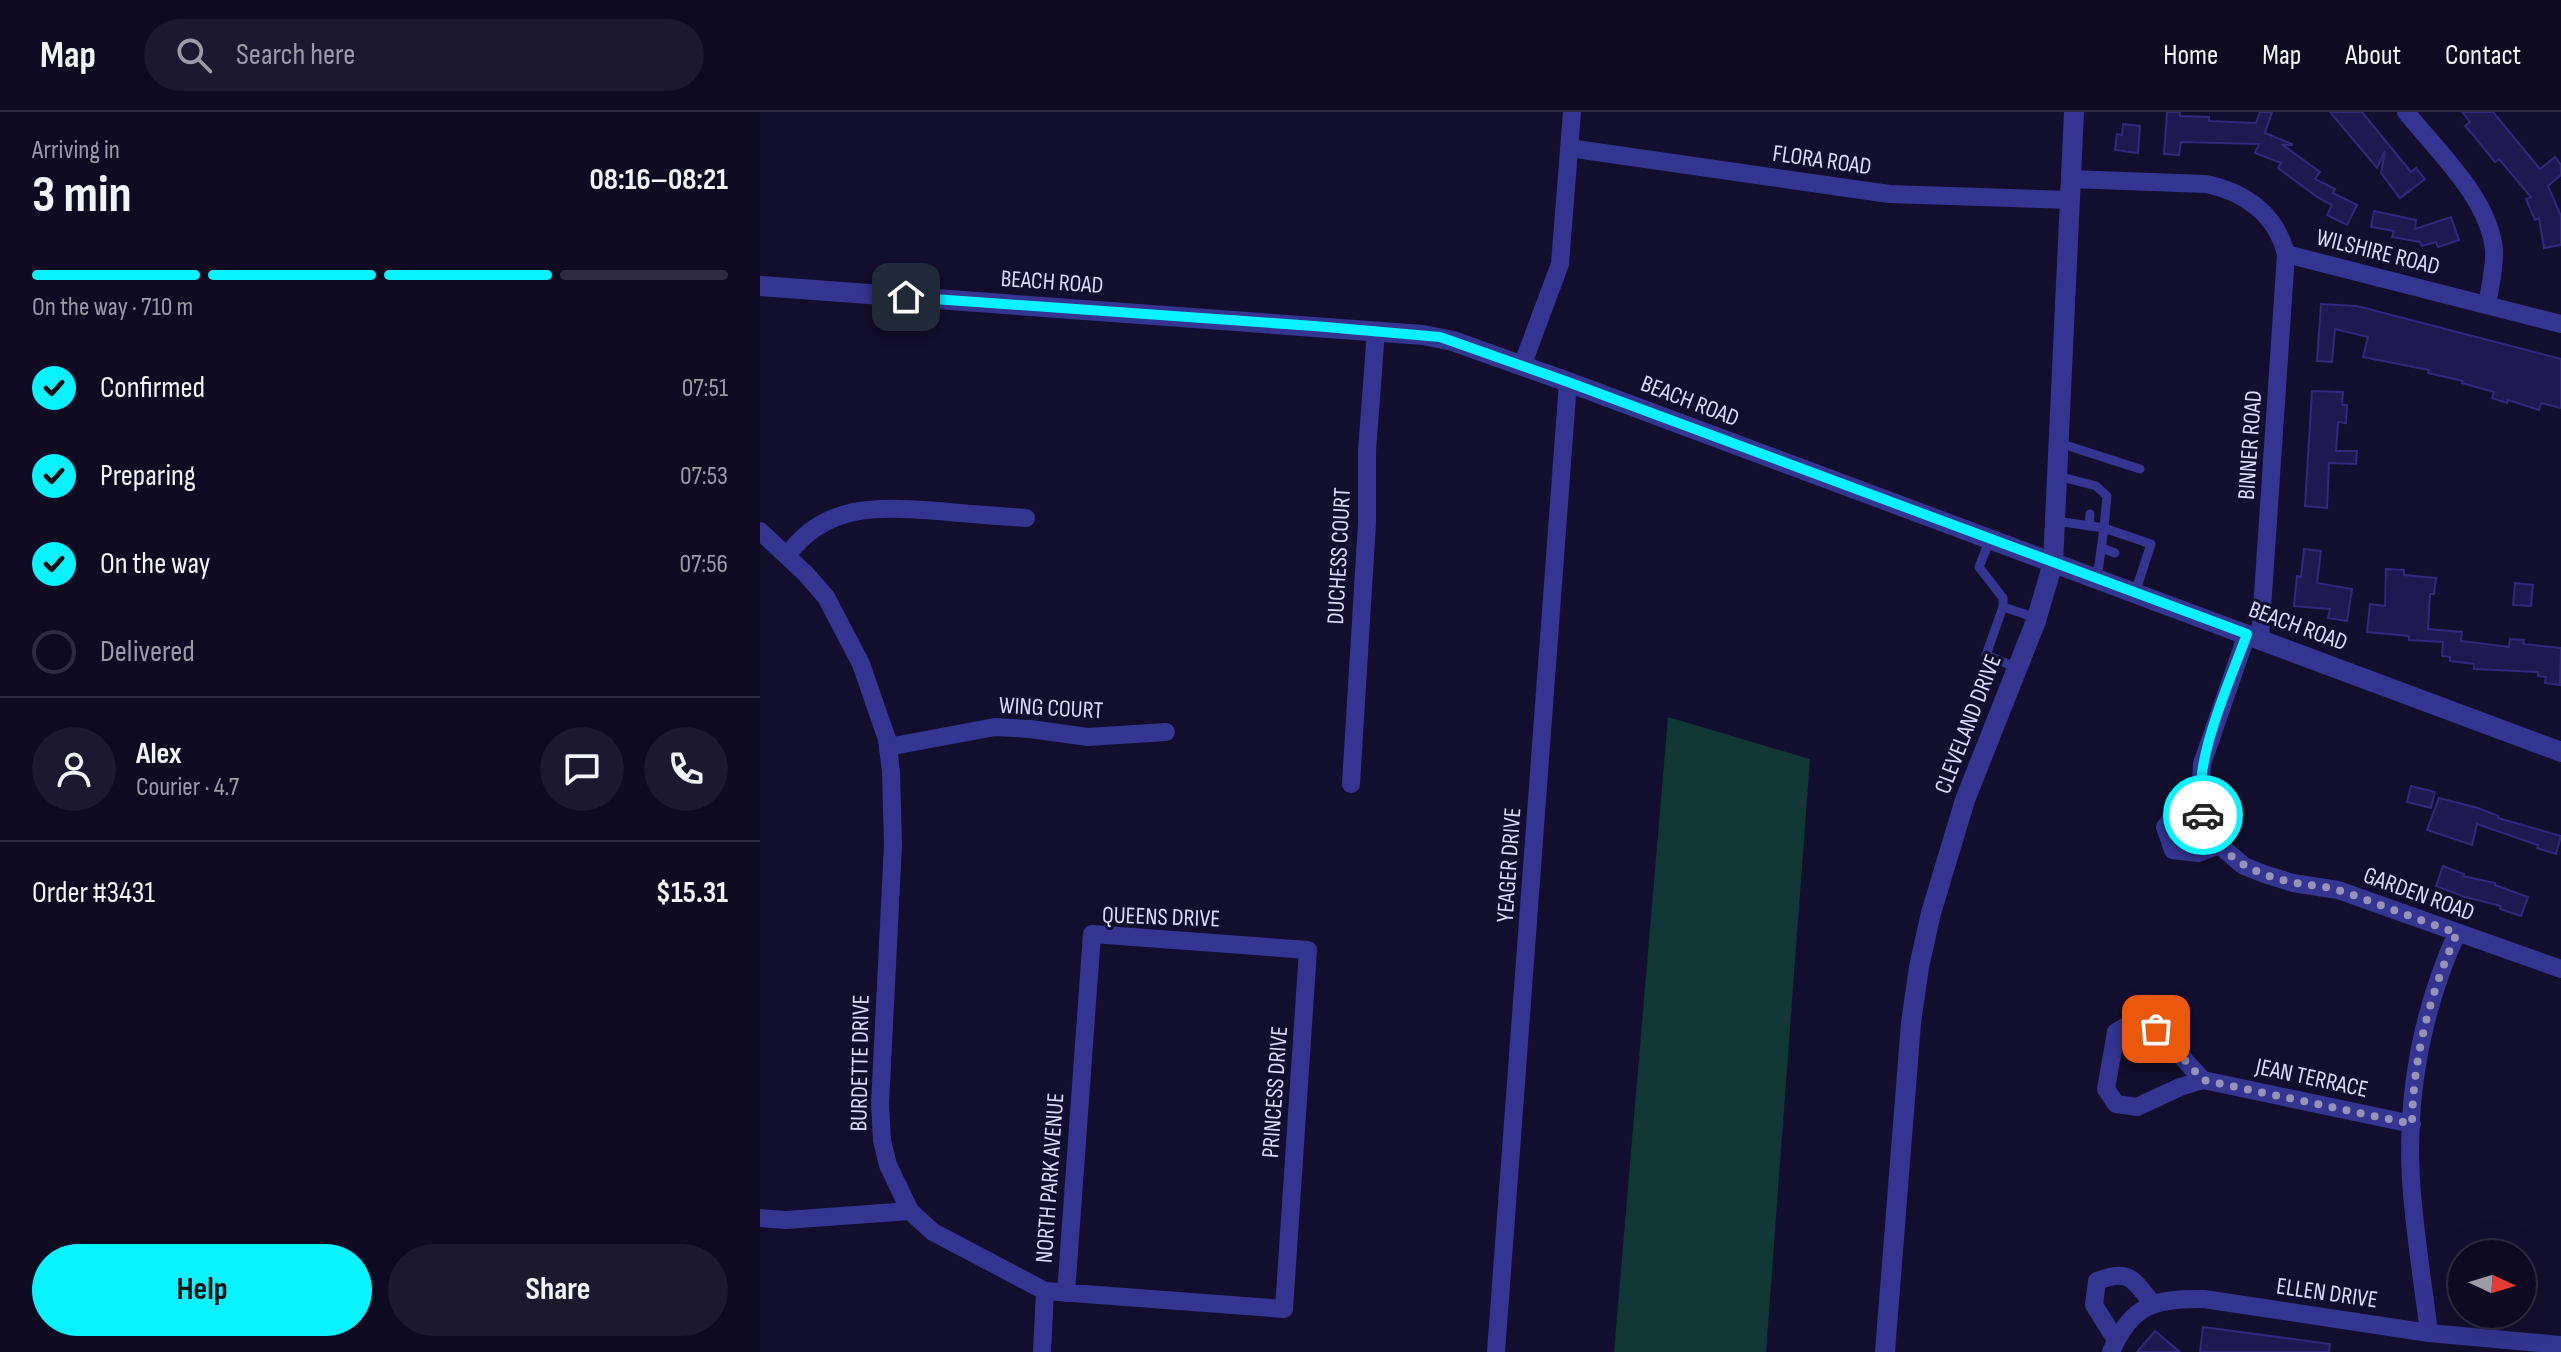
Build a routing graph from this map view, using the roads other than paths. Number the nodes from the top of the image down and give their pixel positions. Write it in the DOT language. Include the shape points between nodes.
graph roads {
  1 [pos="1572,112"];
  2 [pos="2074,112"];
  3 [pos="2406,112"];
  4 [pos="1569,148"];
  5 [pos="2070,179"];
  6 [pos="2069,200"];
  7 [pos="2286,254"];
  8 [pos="760,286"];
  9 [pos="2487,305"];
  10 [pos="2561,324"];
  11 [pos="1376,331"];
  12 [pos="1522,366"];
  13 [pos="1568,382"];
  14 [pos="2059,443"];
  15 [pos="2140,469"];
  16 [pos="2058,476"];
  17 [pos="2090,514"];
  18 [pos="1026,518"];
  19 [pos="2055,521"];
  20 [pos="2089,526"];
  21 [pos="2104,528"];
  22 [pos="760,531"];
  23 [pos="1990,539"];
  24 [pos="2102,548"];
  25 [pos="2115,553"];
  26 [pos="787,556"];
  27 [pos="2134,560"];
  28 [pos="2053,563"];
  29 [pos="2145,563"];
  30 [pos="2097,579"];
  31 [pos="2135,593"];
  32 [pos="2003,607"];
  33 [pos="2037,618"];
  34 [pos="2254,637"];
  35 [pos="2018,668"];
  36 [pos="1166,732"];
  37 [pos="888,747"];
  38 [pos="2561,752"];
  39 [pos="1351,784"];
  40 [pos="2200,802"];
  41 [pos="2219,845"];
  42 [pos="2457,933"];
  43 [pos="1308,950"];
  44 [pos="2561,969"];
  45 [pos="1082,1066"];
  46 [pos="2203,1080"];
  47 [pos="2412,1124"];
  48 [pos="910,1211"];
  49 [pos="760,1218"];
  50 [pos="1289,1238"];
  51 [pos="1045,1291"];
  52 [pos="1066,1293"];
  53 [pos="2153,1304"];
  54 [pos="2429,1333"];
  55 [pos="2561,1345"];
  56 [pos="2114,1346"];
  57 [pos="1042,1352"];
  58 [pos="1496,1352"];
  59 [pos="1885,1352"];
  1 -- 4 [label="street"];
  2 -- 5 [label="street, CLEVELAND DRIVE"];
  3 -- 9 [label="street" via="2480,202 2488,221 2494,253"];
  4 -- 6 [label="street, FLORA ROAD" via="1889,194"];
  4 -- 12 [label="street" via="1560,264"];
  5 -- 6 [label="street, CLEVELAND DRIVE"];
  5 -- 7 [label="street, WILSHIRE ROAD" via="2225,188 2244,197 2275,225"];
  6 -- 14 [label="street, CLEVELAND DRIVE"];
  7 -- 9 [label="street, WILSHIRE ROAD"];
  7 -- 34 [label="street, BINNER ROAD"];
  8 -- 11 [label="street, BEACH ROAD"];
  9 -- 10 [label="street, WILSHIRE ROAD"];
  11 -- 12 [label="street, BEACH ROAD" via="1440,337"];
  11 -- 39 [label="street, DUCHESS COURT"];
  12 -- 13 [label="street, BEACH ROAD"];
  13 -- 23 [label="street, BEACH ROAD"];
  13 -- 58 [label="street, YEAGER DRIVE"];
  14 -- 15 [label="lane"];
  14 -- 16 [label="street, CLEVELAND DRIVE"];
  16 -- 19 [label="street, CLEVELAND DRIVE"];
  16 -- 21 [label="lane" via="2096,486 2107,496"];
  17 -- 20 [label="lane"];
  18 -- 26 [label="street" via="871,508 810,530"];
  19 -- 20 [label="lane"];
  19 -- 28 [label="street, CLEVELAND DRIVE"];
  20 -- 21 [label="lane"];
  21 -- 24 [label="lane"];
  21 -- 29 [label="lane" via="2151,544"];
  22 -- 26 [label="street, BURDETTE DRIVE"];
  23 -- 28 [label="street, BEACH ROAD"];
  23 -- 32 [label="lane" via="1979,567 2003,598"];
  24 -- 25 [label="lane"];
  24 -- 30 [label="lane"];
  26 -- 37 [label="street, BURDETTE DRIVE" via="826,597 841,623 870,685"];
  27 -- 29 [label="lane"];
  28 -- 30 [label="street, BEACH ROAD"];
  28 -- 33 [label="street, CLEVELAND DRIVE"];
  29 -- 31 [label="lane"];
  30 -- 31 [label="street, BEACH ROAD"];
  31 -- 34 [label="street, BEACH ROAD"];
  32 -- 33 [label="lane"];
  32 -- 35 [label="lane" via="1986,655"];
  33 -- 35 [label="street, CLEVELAND DRIVE"];
  34 -- 38 [label="street, BEACH ROAD"];
  34 -- 40 [label="street, GARDEN ROAD" via="2202,764"];
  35 -- 59 [label="street, CLEVELAND DRIVE" via="1965,800 1919,967"];
  36 -- 37 [label="street, WING COURT" via="1088,737 995,727"];
  37 -- 48 [label="street, BURDETTE DRIVE" via="893,845 880,1104 888,1165"];
  40 -- 41 [label="street, GARDEN ROAD"];
  40 -- 41 [label="street" via="2180,809 2165,827 2173,850 2198,853"];
  41 -- 42 [label="street, GARDEN ROAD" via="2244,866 2264,874 2338,890"];
  42 -- 44 [label="street, GARDEN ROAD"];
  42 -- 47 [label="street" via="2438,975 2419,1048"];
  43 -- 45 [label="street, QUEENS DRIVE" via="1092,934"];
  43 -- 50 [label="street, PRINCESS DRIVE"];
  45 -- 52 [label="street, NORTH PARK AVENUE"];
  46 -- 46 [label="street" via="2137,1107 2116,1104 2106,1089 2116,1032 2135,1021 2156,1029"];
  46 -- 47 [label="street, JEAN TERRACE"];
  47 -- 54 [label="street" via="2411,1178"];
  48 -- 49 [label="street"];
  48 -- 51 [label="street, BURDETTE DRIVE" via="933,1232"];
  50 -- 52 [label="street, BURDETTE DRIVE" via="1284,1309"];
  51 -- 52 [label="street, BURDETTE DRIVE"];
  51 -- 57 [label="street, NORTH PARK AVENUE"];
  53 -- 54 [label="street, ELLEN DRIVE" via="2204,1299"];
  53 -- 56 [label="street" via="2126,1323"];
  53 -- 56 [label="street" via="2131,1278 2115,1274 2097,1281 2094,1305"];
  54 -- 55 [label="street, ELLEN DRIVE"];
}
